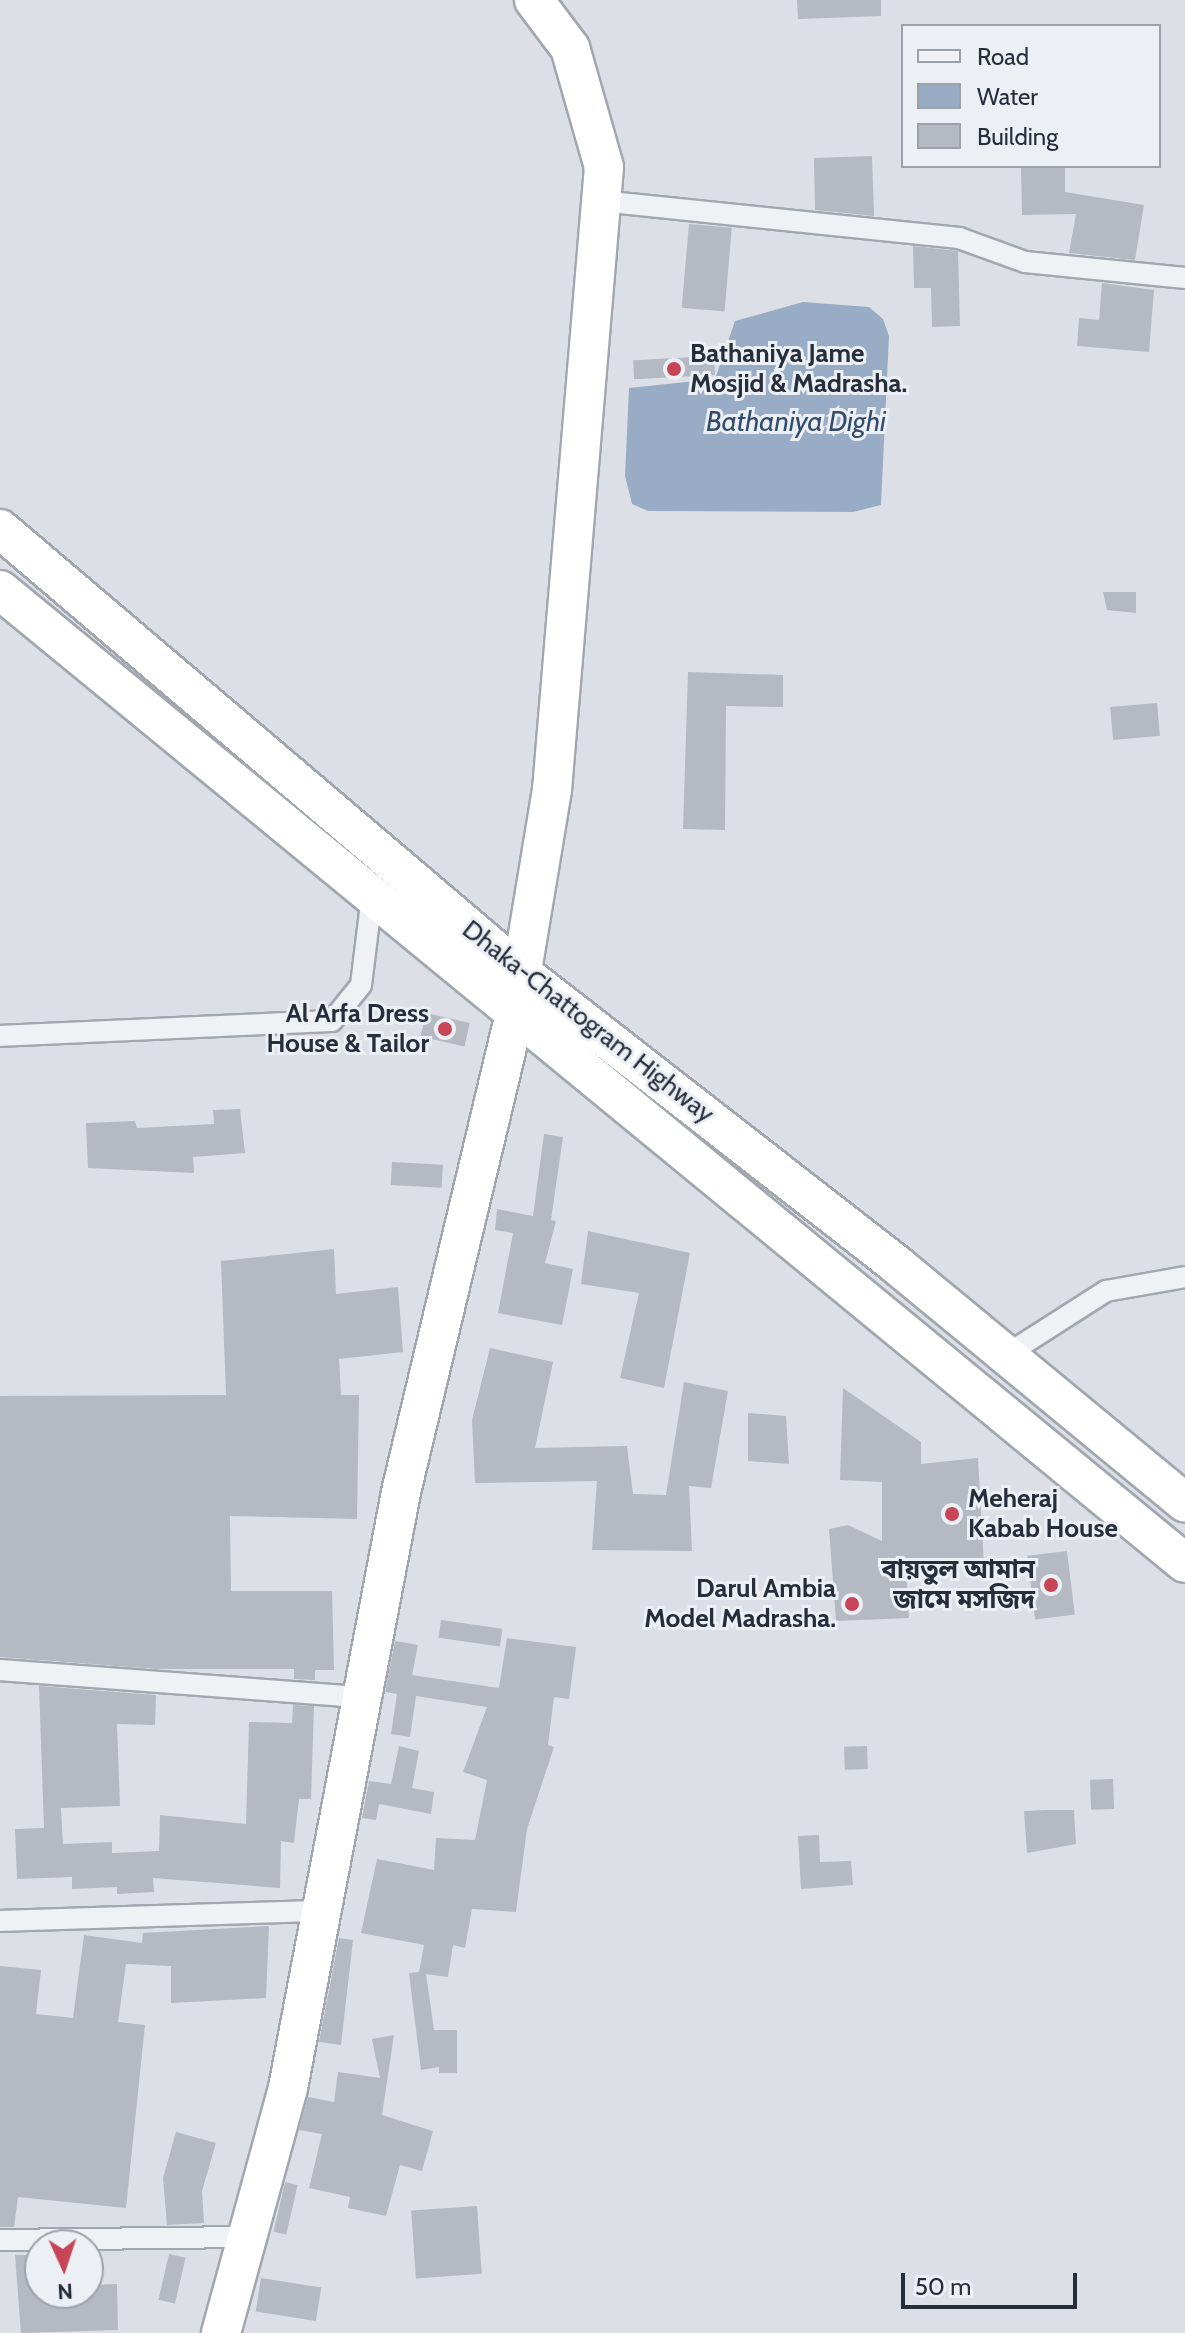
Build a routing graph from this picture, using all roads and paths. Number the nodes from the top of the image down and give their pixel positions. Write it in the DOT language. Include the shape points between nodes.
graph roads {
  1 [pos="534,0"];
  2 [pos="601,201"];
  3 [pos="1185,278"];
  4 [pos="0,529"];
  5 [pos="0,590"];
  6 [pos="372,896"];
  7 [pos="522,973"];
  8 [pos="515,1013"];
  9 [pos="0,1036"];
  10 [pos="1185,1277"];
  11 [pos="1006,1355"];
  12 [pos="1185,1503"];
  13 [pos="1185,1563"];
  14 [pos="0,1670"];
  15 [pos="362,1697"];
  16 [pos="321,1911"];
  17 [pos="0,1921"];
  18 [pos="245,2237"];
  19 [pos="0,2240"];
  20 [pos="221,2333"];
  1 -- 2 [label="highway" via="570,48 604,167"];
  2 -- 3 [label="street" via="959,238 1025,262"];
  2 -- 7 [label="highway" via="552,790"];
  4 -- 7 [label="highway, Dhaka-Chattogram Highway"];
  5 -- 6 [label="highway, Dhaka-Chattogram Highway"];
  6 -- 8 [label="highway, Dhaka-Chattogram Highway"];
  6 -- 9 [label="street" via="361,985 332,1021"];
  7 -- 8 [label="highway"];
  7 -- 11 [label="highway, Dhaka-Chattogram Highway"];
  8 -- 13 [label="highway, Dhaka-Chattogram Highway"];
  8 -- 15 [label="highway" via="401,1492"];
  10 -- 11 [label="street" via="1106,1291"];
  11 -- 12 [label="highway, Dhaka-Chattogram Highway"];
  14 -- 15 [label="street"];
  15 -- 16 [label="highway"];
  16 -- 17 [label="street"];
  16 -- 18 [label="highway" via="288,2088"];
  18 -- 19 [label="street"];
  18 -- 20 [label="highway"];
}
